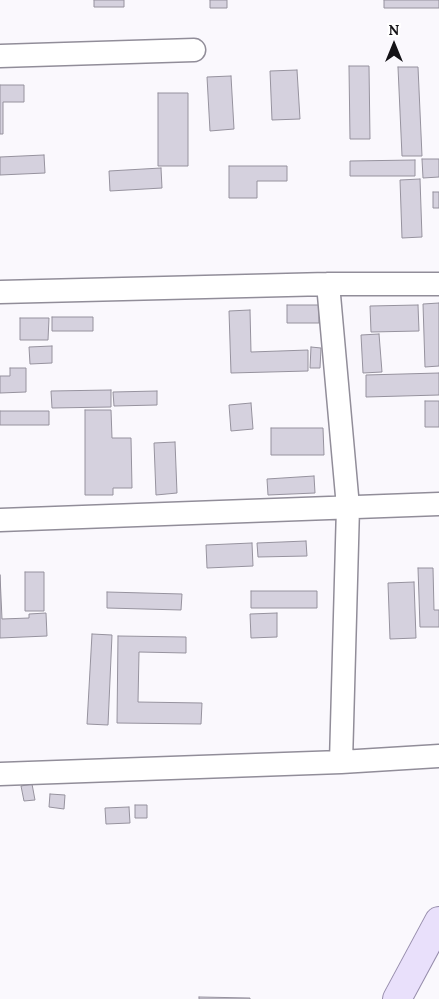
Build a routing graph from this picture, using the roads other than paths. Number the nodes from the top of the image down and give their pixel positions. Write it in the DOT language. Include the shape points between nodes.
graph roads {
  1 [pos="194,50"];
  2 [pos="0,56"];
  3 [pos="328,284"];
  4 [pos="439,284"];
  5 [pos="0,292"];
  6 [pos="439,504"];
  7 [pos="348,507"];
  8 [pos="0,520"];
  9 [pos="439,756"];
  10 [pos="341,762"];
  11 [pos="0,774"];
  12 [pos="439,921"];
  13 [pos="397,999"];
  1 -- 2 [label="street"];
  3 -- 4 [label="street"];
  3 -- 5 [label="street"];
  3 -- 7 [label="street"];
  6 -- 7 [label="street"];
  7 -- 8 [label="street"];
  7 -- 10 [label="street"];
  9 -- 10 [label="street"];
  10 -- 11 [label="street"];
  12 -- 13 [label="main road"];
}
